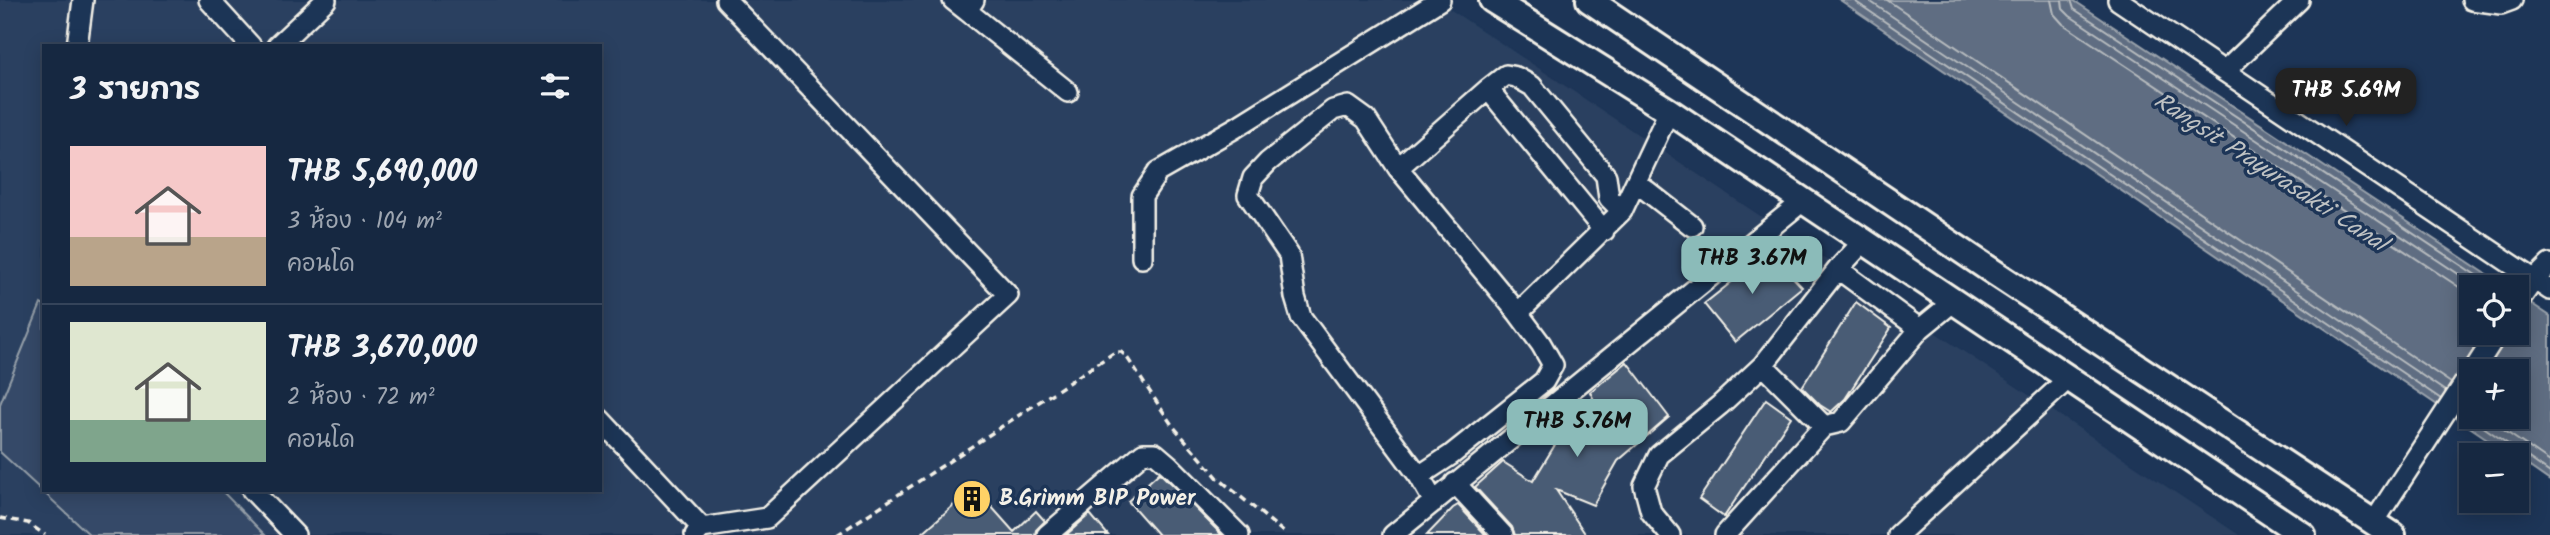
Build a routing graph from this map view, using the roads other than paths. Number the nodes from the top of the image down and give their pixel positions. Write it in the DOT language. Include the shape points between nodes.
graph roads {
  1 [pos="83,0"];
  2 [pos="209,0"];
  3 [pos="326,0"];
  4 [pos="726,0"];
  5 [pos="1440,0"];
  6 [pos="1492,0"];
  7 [pos="1589,0"];
  8 [pos="2118,0"];
  9 [pos="2298,0"];
  10 [pos="2472,0"];
  11 [pos="2512,0"];
  12 [pos="965,4"];
  13 [pos="77,44"];
  14 [pos="249,44"];
  15 [pos="279,44"];
  16 [pos="2225,71"];
  17 [pos="1488,89"];
  18 [pos="1068,92"];
  19 [pos="1669,111"];
  20 [pos="1398,168"];
  21 [pos="1637,183"];
  22 [pos="1802,201"];
  23 [pos="1622,211"];
  24 [pos="1692,226"];
  25 [pos="1604,231"];
  26 [pos="1863,242"];
  27 [pos="1142,258"];
  28 [pos="2550,264"];
  29 [pos="1838,269"];
  30 [pos="2531,292"];
  31 [pos="1953,302"];
  32 [pos="1518,313"];
  33 [pos="1920,329"];
  34 [pos="1763,365"];
  35 [pos="2068,379"];
  36 [pos="2459,392"];
  37 [pos="602,421"];
  38 [pos="1824,426"];
  39 [pos="1419,476"];
  40 [pos="1455,483"];
  41 [pos="253,492"];
  42 [pos="1434,502"];
  43 [pos="699,531"];
  44 [pos="2377,531"];
  45 [pos="295,535"];
  46 [pos="1047,535"];
  47 [pos="1240,535"];
  48 [pos="1393,535"];
  49 [pos="1503,535"];
  50 [pos="1670,535"];
  51 [pos="1725,535"];
  52 [pos="1898,535"];
  53 [pos="2303,535"];
  1 -- 13 [label="street"];
  2 -- 14 [label="street"];
  3 -- 15 [label="street"];
  4 -- 43 [label="street" via="1008,295 767,518"];
  5 -- 27 [label="street" via="1158,172 1142,196"];
  6 -- 19 [label="main road"];
  7 -- 44 [label="main road"];
  8 -- 16 [label="street"];
  9 -- 16 [label="street"];
  10 -- 11 [label="street" via="2501,4"];
  12 -- 18 [label="street"];
  16 -- 30 [label="street"];
  17 -- 20 [label="street"];
  17 -- 23 [label="street" via="1506,75 1532,86 1606,176 1609,198"];
  17 -- 25 [label="street"];
  19 -- 21 [label="street"];
  19 -- 22 [label="main road"];
  20 -- 32 [label="street"];
  20 -- 39 [label="street" via="1367,119 1348,106 1333,110 1268,162 1253,178 1248,195 1289,255 1301,317"];
  21 -- 23 [label="street"];
  21 -- 24 [label="street"];
  22 -- 26 [label="main road"];
  22 -- 40 [label="street"];
  23 -- 25 [label="street"];
  25 -- 32 [label="street"];
  26 -- 29 [label="street"];
  26 -- 31 [label="main road"];
  28 -- 30 [label="street"];
  29 -- 33 [label="street"];
  29 -- 34 [label="street"];
  31 -- 33 [label="street"];
  31 -- 35 [label="main road"];
  32 -- 39 [label="street" via="1553,365 1544,382"];
  33 -- 38 [label="street" via="1841,422"];
  34 -- 38 [label="street"];
  34 -- 50 [label="street" via="1659,455 1644,486 1651,512"];
  35 -- 52 [label="street"];
  35 -- 53 [label="main road"];
  36 -- 44 [label="street"];
  37 -- 43 [label="street"];
  38 -- 51 [label="street"];
  39 -- 42 [label="street"];
  40 -- 42 [label="street"];
  40 -- 49 [label="street"];
  41 -- 45 [label="street"];
  42 -- 48 [label="street"];
  46 -- 47 [label="street" via="1143,453 1155,453"];
}
